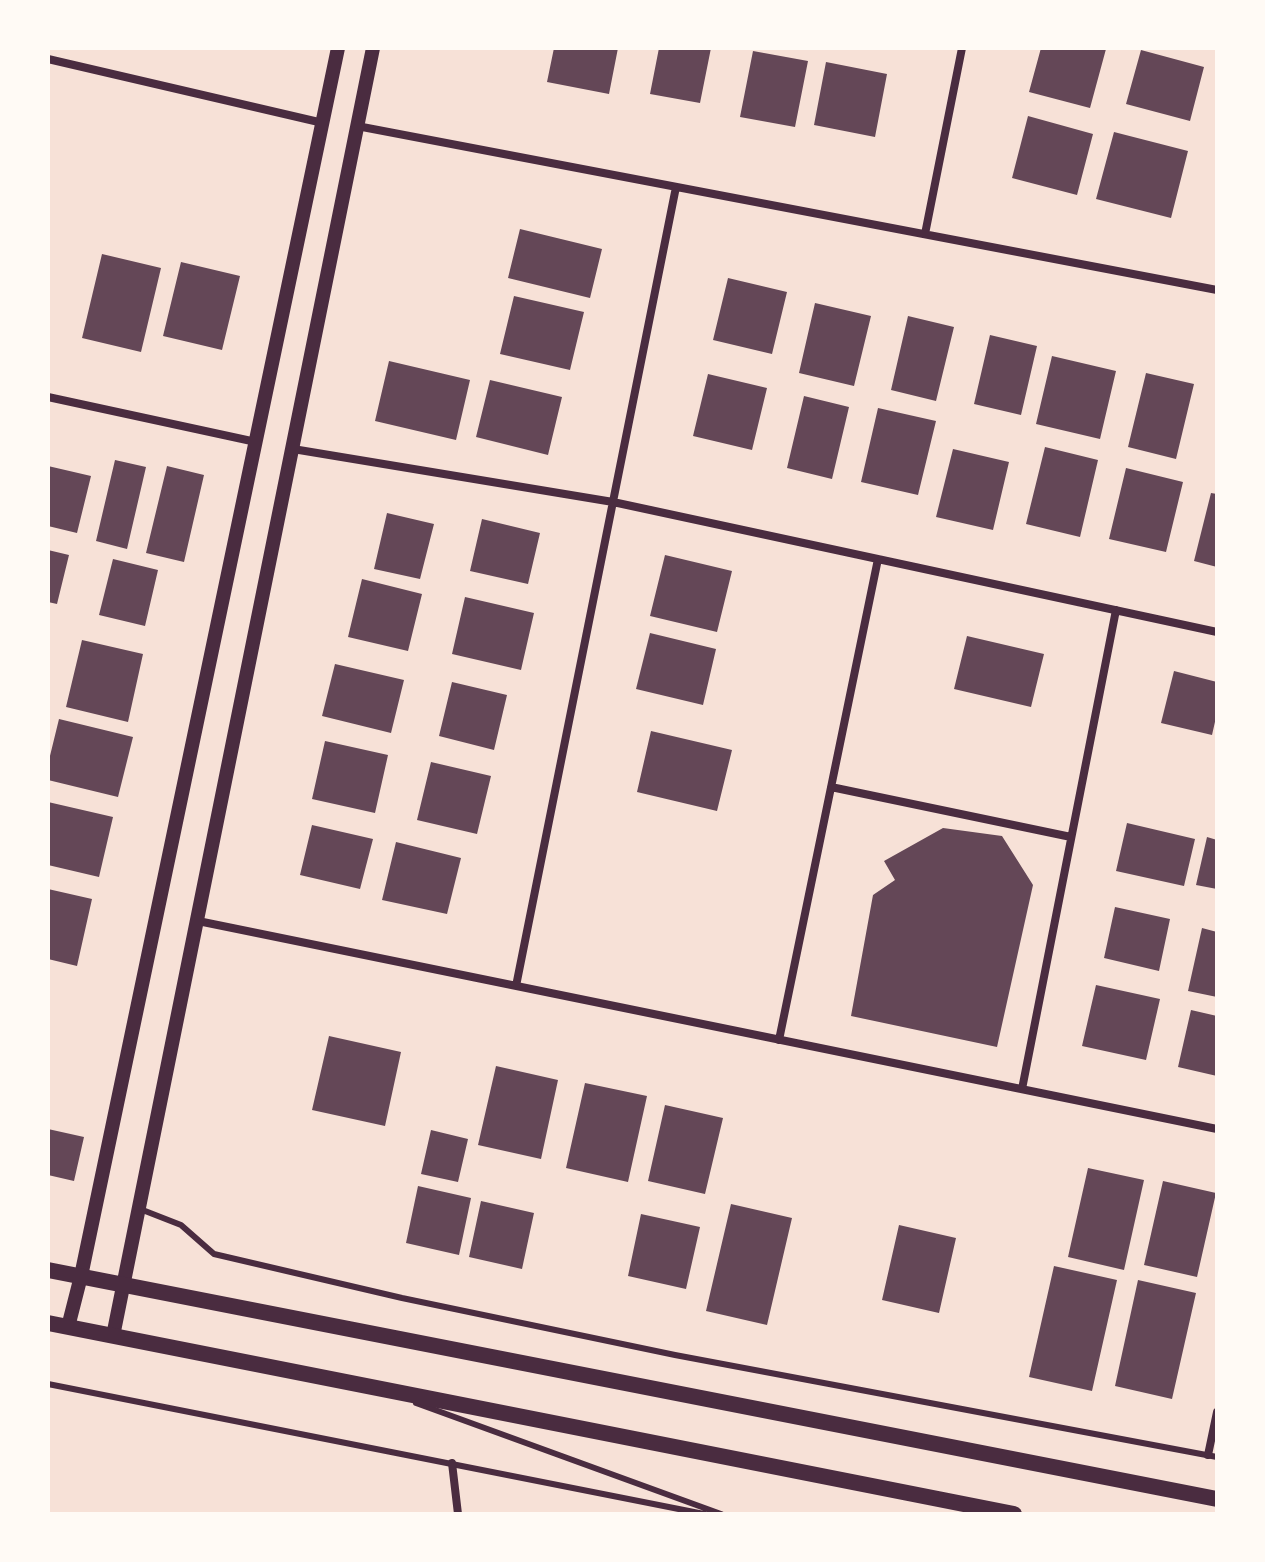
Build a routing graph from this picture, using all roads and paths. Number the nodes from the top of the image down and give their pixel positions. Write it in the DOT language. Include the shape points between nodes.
graph roads {
  1 [pos="338,48"];
  2 [pos="373,48"];
  3 [pos="962,48"];
  4 [pos="48,59"];
  5 [pos="323,123"];
  6 [pos="357,126"];
  7 [pos="676,187"];
  8 [pos="925,234"];
  9 [pos="1217,290"];
  10 [pos="48,397"];
  11 [pos="256,442"];
  12 [pos="293,449"];
  13 [pos="613,502"];
  14 [pos="878,559"];
  15 [pos="1116,610"];
  16 [pos="1217,632"];
  17 [pos="831,787"];
  18 [pos="1071,837"];
  19 [pos="198,921"];
  20 [pos="516,986"];
  21 [pos="779,1040"];
  22 [pos="1022,1089"];
  23 [pos="1217,1129"];
  24 [pos="140,1209"];
  25 [pos="48,1270"];
  26 [pos="81,1276"];
  27 [pos="124,1285"];
  28 [pos="48,1323"];
  29 [pos="68,1327"];
  30 [pos="113,1336"];
  31 [pos="48,1384"];
  32 [pos="375,1388"];
  33 [pos="1217,1412"];
  34 [pos="1212,1456"];
  35 [pos="452,1463"];
  36 [pos="1217,1499"];
  37 [pos="458,1514"];
  38 [pos="704,1514"];
  39 [pos="721,1514"];
  40 [pos="1014,1514"];
  1 -- 5 [label="street"];
  2 -- 6 [label="street"];
  3 -- 8 [label="street"];
  4 -- 5 [label="street"];
  5 -- 11 [label="street"];
  6 -- 7 [label="street"];
  6 -- 12 [label="street"];
  7 -- 8 [label="street"];
  7 -- 13 [label="street"];
  8 -- 9 [label="street"];
  10 -- 11 [label="street"];
  11 -- 26 [label="street"];
  12 -- 13 [label="street"];
  12 -- 19 [label="street"];
  13 -- 14 [label="street"];
  13 -- 20 [label="street"];
  14 -- 15 [label="street"];
  14 -- 17 [label="street"];
  15 -- 16 [label="street"];
  15 -- 18 [label="street"];
  17 -- 18 [label="street"];
  17 -- 21 [label="street"];
  18 -- 22 [label="street"];
  19 -- 20 [label="street"];
  19 -- 24 [label="street"];
  20 -- 21 [label="street"];
  21 -- 22 [label="street"];
  22 -- 23 [label="street"];
  24 -- 27 [label="street"];
  24 -- 34 [label="lane" via="181,1225 214,1254 402,1298"];
  25 -- 26 [label="main road"];
  26 -- 27 [label="main road"];
  26 -- 29 [label="street"];
  27 -- 30 [label="street"];
  27 -- 36 [label="main road"];
  28 -- 29 [label="main road"];
  29 -- 30 [label="main road"];
  30 -- 32 [label="main road"];
  31 -- 35 [label="lane"];
  32 -- 39 [label="lane"];
  32 -- 40 [label="main road"];
  33 -- 34 [label="street"];
  35 -- 37 [label="street"];
  35 -- 38 [label="lane"];
}
